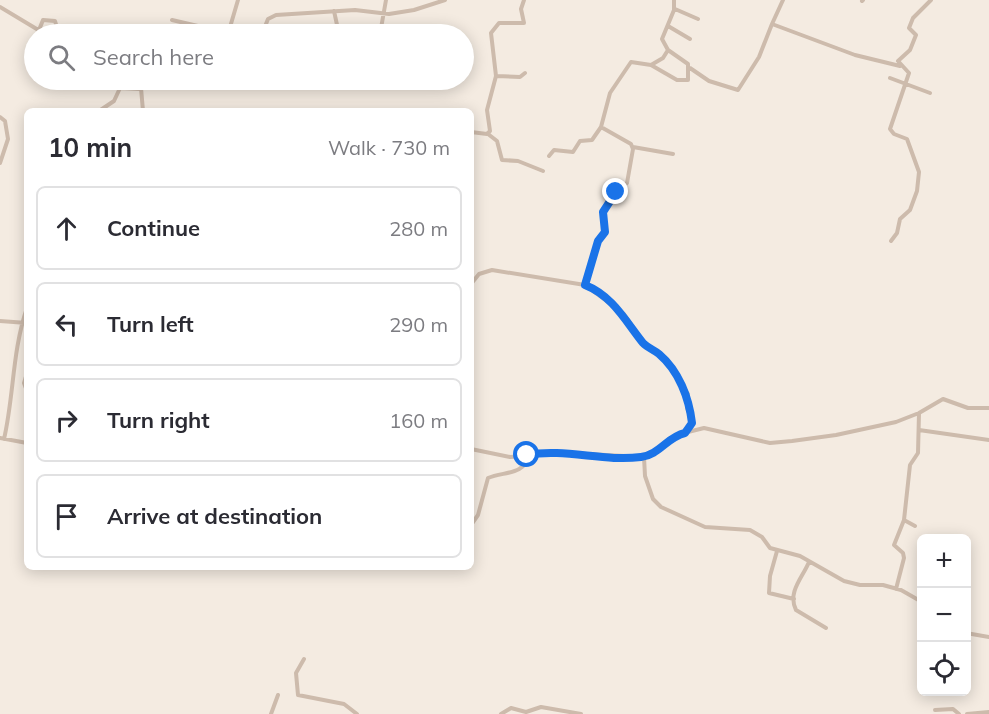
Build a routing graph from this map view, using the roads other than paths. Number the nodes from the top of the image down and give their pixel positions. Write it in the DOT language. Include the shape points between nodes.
graph roads {
  1 [pos="238,0"];
  2 [pos="386,0"];
  3 [pos="445,0"];
  4 [pos="524,0"];
  5 [pos="674,0"];
  6 [pos="783,0"];
  7 [pos="931,0"];
  8 [pos="0,7"];
  9 [pos="675,9"];
  10 [pos="334,11"];
  11 [pos="383,14"];
  12 [pos="698,19"];
  13 [pos="172,20"];
  14 [pos="29,24"];
  15 [pos="41,24"];
  16 [pos="56,24"];
  17 [pos="188,24"];
  18 [pos="231,24"];
  19 [pos="266,24"];
  20 [pos="337,24"];
  21 [pos="382,24"];
  22 [pos="772,24"];
  23 [pos="668,26"];
  24 [pos="690,39"];
  25 [pos="668,50"];
  26 [pos="651,65"];
  27 [pos="903,67"];
  28 [pos="690,68"];
  29 [pos="525,73"];
  30 [pos="496,76"];
  31 [pos="890,78"];
  32 [pos="905,83"];
  33 [pos="119,90"];
  34 [pos="141,90"];
  35 [pos="930,93"];
  36 [pos="103,108"];
  37 [pos="143,108"];
  38 [pos="0,117"];
  39 [pos="601,127"];
  40 [pos="474,132"];
  41 [pos="488,134"];
  42 [pos="633,147"];
  43 [pos="673,154"];
  44 [pos="549,156"];
  45 [pos="0,163"];
  46 [pos="543,171"];
  47 [pos="891,241"];
  48 [pos="474,280"];
  49 [pos="585,285"];
  50 [pos="0,321"];
  51 [pos="24,322"];
  52 [pos="24,326"];
  53 [pos="989,408"];
  54 [pos="919,413"];
  55 [pos="919,429"];
  56 [pos="685,433"];
  57 [pos="2,438"];
  58 [pos="989,440"];
  59 [pos="24,442"];
  60 [pos="474,450"];
  61 [pos="529,455"];
  62 [pos="644,457"];
  63 [pos="904,520"];
  64 [pos="474,521"];
  65 [pos="915,526"];
  66 [pos="777,550"];
  67 [pos="809,562"];
  68 [pos="896,589"];
  69 [pos="794,599"];
  70 [pos="917,600"];
  71 [pos="826,628"];
  72 [pos="971,634"];
  73 [pos="989,637"];
  74 [pos="304,659"];
  75 [pos="278,695"];
  76 [pos="935,710"];
  77 [pos="989,712"];
  78 [pos="271,714"];
  79 [pos="357,714"];
  80 [pos="501,714"];
  81 [pos="581,714"];
  82 [pos="959,714"];
  83 [pos="967,714"];
  1 -- 18 [label="street"];
  2 -- 11 [label="street"];
  3 -- 11 [label="street"];
  4 -- 30 [label="street" via="524,23 499,23 491,33"];
  5 -- 9 [label="street"];
  6 -- 22 [label="street"];
  7 -- 27 [label="street" via="910,23 916,37 899,60"];
  8 -- 14 [label="street"];
  9 -- 12 [label="street"];
  9 -- 23 [label="street"];
  10 -- 11 [label="street"];
  10 -- 19 [label="street" via="272,16"];
  10 -- 20 [label="street"];
  11 -- 21 [label="street"];
  13 -- 17 [label="street"];
  15 -- 16 [label="street" via="43,20"];
  22 -- 27 [label="street" via="855,55"];
  22 -- 28 [label="street" via="759,57 738,90 710,81"];
  23 -- 24 [label="street"];
  23 -- 25 [label="street" via="662,39"];
  25 -- 26 [label="street"];
  25 -- 28 [label="street"];
  26 -- 28 [label="street" via="681,81 689,79"];
  26 -- 39 [label="street" via="630,63 610,93"];
  27 -- 32 [label="street" via="909,72"];
  29 -- 30 [label="street" via="520,77"];
  30 -- 41 [label="street" via="487,107"];
  31 -- 32 [label="street"];
  32 -- 35 [label="street"];
  32 -- 47 [label="street" via="890,129 907,139 919,175 911,207 900,219"];
  33 -- 36 [label="street" via="115,100"];
  34 -- 37 [label="street"];
  38 -- 45 [label="street" via="8,135"];
  39 -- 42 [label="street"];
  39 -- 44 [label="street" via="592,140 580,141 573,152 554,150"];
  40 -- 41 [label="street"];
  41 -- 46 [label="street" via="497,141 502,159"];
  42 -- 43 [label="street"];
  42 -- 49 [label="street" via="627,183 603,212 605,232 598,241"];
  48 -- 49 [label="street" via="492,270"];
  49 -- 56 [label="street" via="624,314 645,345 660,355 679,379 688,394 687,408 692,420"];
  50 -- 51 [label="street"];
  52 -- 57 [label="street" via="13,368 11,408"];
  53 -- 54 [label="street" via="972,409 943,399"];
  54 -- 55 [label="street"];
  54 -- 56 [label="street" via="848,433 777,443 710,428"];
  55 -- 58 [label="street"];
  55 -- 63 [label="street" via="918,453 910,465"];
  56 -- 62 [label="street"];
  57 -- 59 [label="street"];
  60 -- 61 [label="street" via="505,457"];
  61 -- 62 [label="street"];
  61 -- 64 [label="street" via="519,470 487,479"];
  62 -- 66 [label="street" via="645,476 659,506 703,526 750,530"];
  63 -- 65 [label="street"];
  63 -- 68 [label="street" via="894,544 904,558"];
  66 -- 67 [label="street"];
  66 -- 69 [label="street" via="769,593"];
  67 -- 68 [label="street" via="844,581"];
  67 -- 69 [label="street" via="796,585"];
  68 -- 70 [label="street"];
  69 -- 71 [label="street" via="796,610"];
  72 -- 73 [label="street"];
  74 -- 79 [label="street" via="296,673 298,695 339,702"];
  75 -- 78 [label="street"];
  76 -- 82 [label="street" via="953,709"];
  77 -- 83 [label="street"];
  80 -- 81 [label="street" via="511,708 526,712 542,707"];
}
